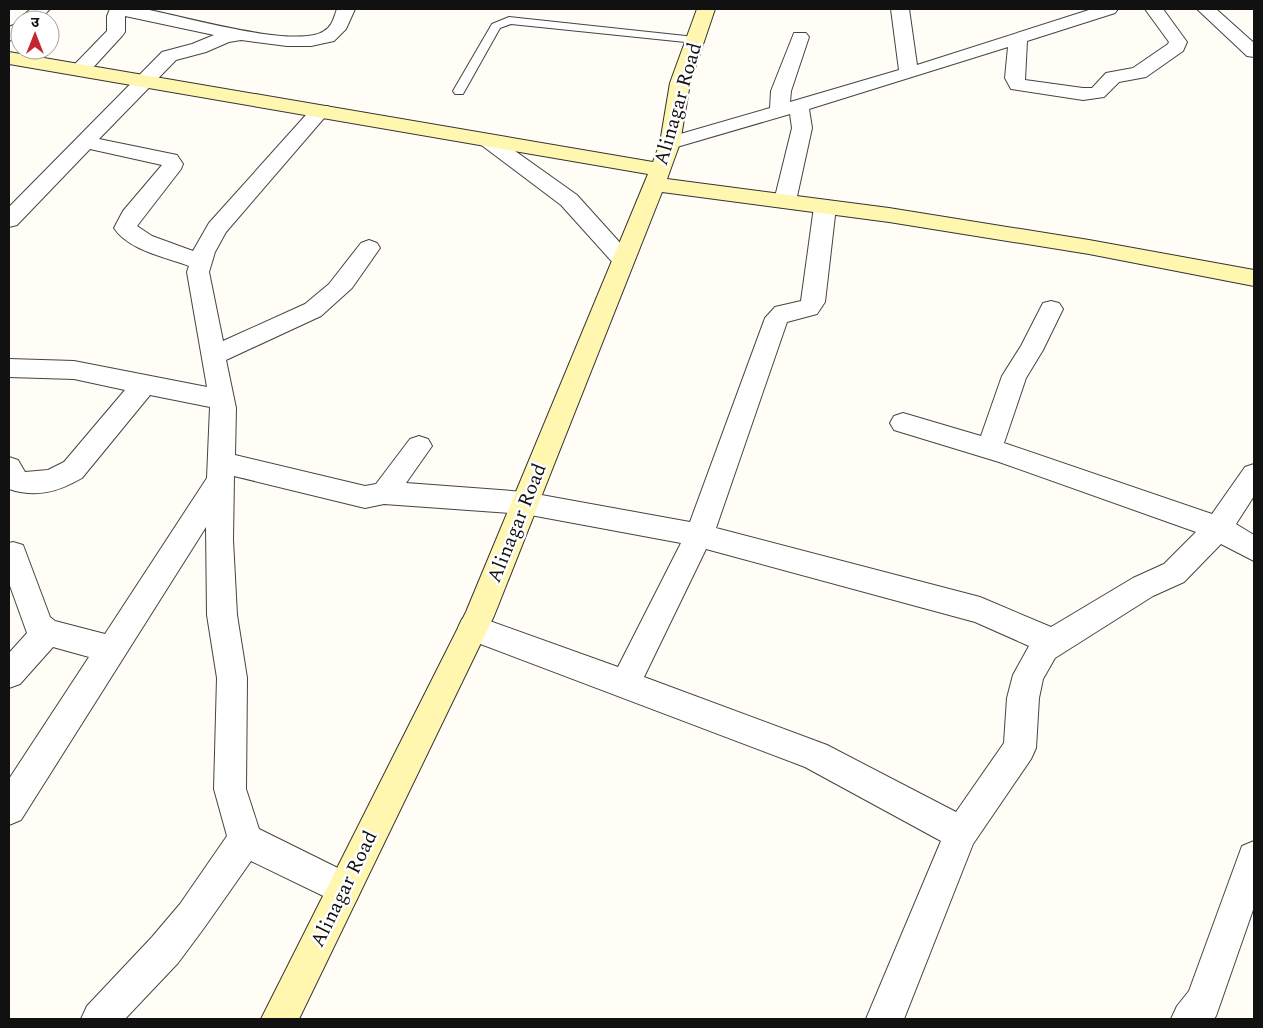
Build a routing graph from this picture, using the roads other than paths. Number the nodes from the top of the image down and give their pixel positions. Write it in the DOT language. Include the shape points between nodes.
graph roads {
  1 [pos="120,9"];
  2 [pos="346,9"];
  3 [pos="706,9"];
  4 [pos="900,9"];
  5 [pos="1109,9"];
  6 [pos="1154,9"];
  7 [pos="1206,9"];
  8 [pos="241,35"];
  9 [pos="800,37"];
  10 [pos="1018,38"];
  11 [pos="695,40"];
  12 [pos="1254,52"];
  13 [pos="9,58"];
  14 [pos="81,69"];
  15 [pos="909,73"];
  16 [pos="144,80"];
  17 [pos="459,91"];
  18 [pos="790,108"];
  19 [pos="321,110"];
  20 [pos="487,140"];
  21 [pos="84,142"];
  22 [pos="670,143"];
  23 [pos="657,177"];
  24 [pos="785,201"];
  25 [pos="825,207"];
  26 [pos="9,220"];
  27 [pos="369,248"];
  28 [pos="623,260"];
  29 [pos="201,262"];
  30 [pos="1254,278"];
  31 [pos="1051,309"];
  32 [pos="214,355"];
  33 [pos="9,368"];
  34 [pos="144,384"];
  35 [pos="222,400"];
  36 [pos="903,423"];
  37 [pos="419,446"];
  38 [pos="989,449"];
  39 [pos="9,468"];
  40 [pos="221,471"];
  41 [pos="1254,475"];
  42 [pos="384,493"];
  43 [pos="525,503"];
  44 [pos="1218,528"];
  45 [pos="699,534"];
  46 [pos="1254,549"];
  47 [pos="13,554"];
  48 [pos="473,628"];
  49 [pos="47,632"];
  50 [pos="1052,642"];
  51 [pos="111,649"];
  52 [pos="9,674"];
  53 [pos="625,684"];
  54 [pos="9,808"];
  55 [pos="961,833"];
  56 [pos="245,840"];
  57 [pos="1254,858"];
  58 [pos="344,890"];
  59 [pos="100,1019"];
  60 [pos="280,1019"];
  61 [pos="885,1019"];
  62 [pos="1190,1019"];
  1 -- 8 [label="street"];
  1 -- 14 [label="street" via="116,16 116,32"];
  2 -- 8 [label="street" via="330,36 320,40 302,42"];
  3 -- 11 [label="street, Alinagar Road"];
  4 -- 15 [label="street"];
  5 -- 10 [label="street"];
  6 -- 10 [label="street" via="1178,42 1176,47 1139,73 1113,77 1097,93 1018,85 1014,78"];
  7 -- 12 [label="street"];
  8 -- 16 [label="street" via="225,37 169,56"];
  9 -- 18 [label="street" via="781,90"];
  10 -- 15 [label="street"];
  11 -- 17 [label="lane" via="548,19 509,20 496,26"];
  11 -- 22 [label="street, Alinagar Road" via="680,83"];
  13 -- 14 [label="street"];
  14 -- 16 [label="street"];
  15 -- 18 [label="street"];
  16 -- 19 [label="street"];
  16 -- 21 [label="street"];
  18 -- 22 [label="street"];
  18 -- 24 [label="street" via="802,128"];
  19 -- 20 [label="street"];
  19 -- 29 [label="street" via="217,228"];
  20 -- 23 [label="street"];
  20 -- 28 [label="street" via="569,200"];
  21 -- 26 [label="street"];
  21 -- 29 [label="street" via="170,160 174,164 131,216 125,228 144,241"];
  22 -- 23 [label="street, Alinagar Road"];
  23 -- 24 [label="street"];
  23 -- 28 [label="street, Alinagar Road"];
  24 -- 25 [label="street"];
  25 -- 30 [label="street" via="1089,247"];
  25 -- 45 [label="street" via="813,302 809,308 783,313 777,318"];
  27 -- 32 [label="street" via="344,284 313,310"];
  28 -- 43 [label="street, Alinagar Road"];
  29 -- 32 [label="street" via="198,272"];
  31 -- 38 [label="street" via="1032,350 1014,376"];
  32 -- 35 [label="street"];
  33 -- 34 [label="street" via="74,370"];
  34 -- 35 [label="street"];
  34 -- 39 [label="street" via="73,470 53,481 36,483 15,480 10,476"];
  35 -- 40 [label="street"];
  36 -- 38 [label="street"];
  37 -- 42 [label="street"];
  38 -- 44 [label="street"];
  40 -- 42 [label="street" via="365,497"];
  40 -- 51 [label="street"];
  40 -- 56 [label="street" via="222,615 232,678 230,789"];
  41 -- 44 [label="street"];
  42 -- 43 [label="street"];
  43 -- 45 [label="street"];
  43 -- 48 [label="street, Alinagar Road"];
  44 -- 46 [label="street"];
  44 -- 50 [label="street" via="1174,573 1143,587"];
  45 -- 50 [label="street" via="980,610"];
  45 -- 53 [label="street"];
  47 -- 49 [label="street" via="34,618"];
  48 -- 53 [label="street"];
  48 -- 58 [label="street, Alinagar Road"];
  49 -- 51 [label="street"];
  49 -- 52 [label="street"];
  50 -- 55 [label="street" via="1044,648 1028,675 1020,748"];
  51 -- 54 [label="street"];
  53 -- 55 [label="street" via="816,756"];
  55 -- 61 [label="street"];
  56 -- 58 [label="street"];
  56 -- 59 [label="street" via="170,943"];
  57 -- 62 [label="street" via="1203,1003"];
  58 -- 60 [label="street, Alinagar Road"];
}
